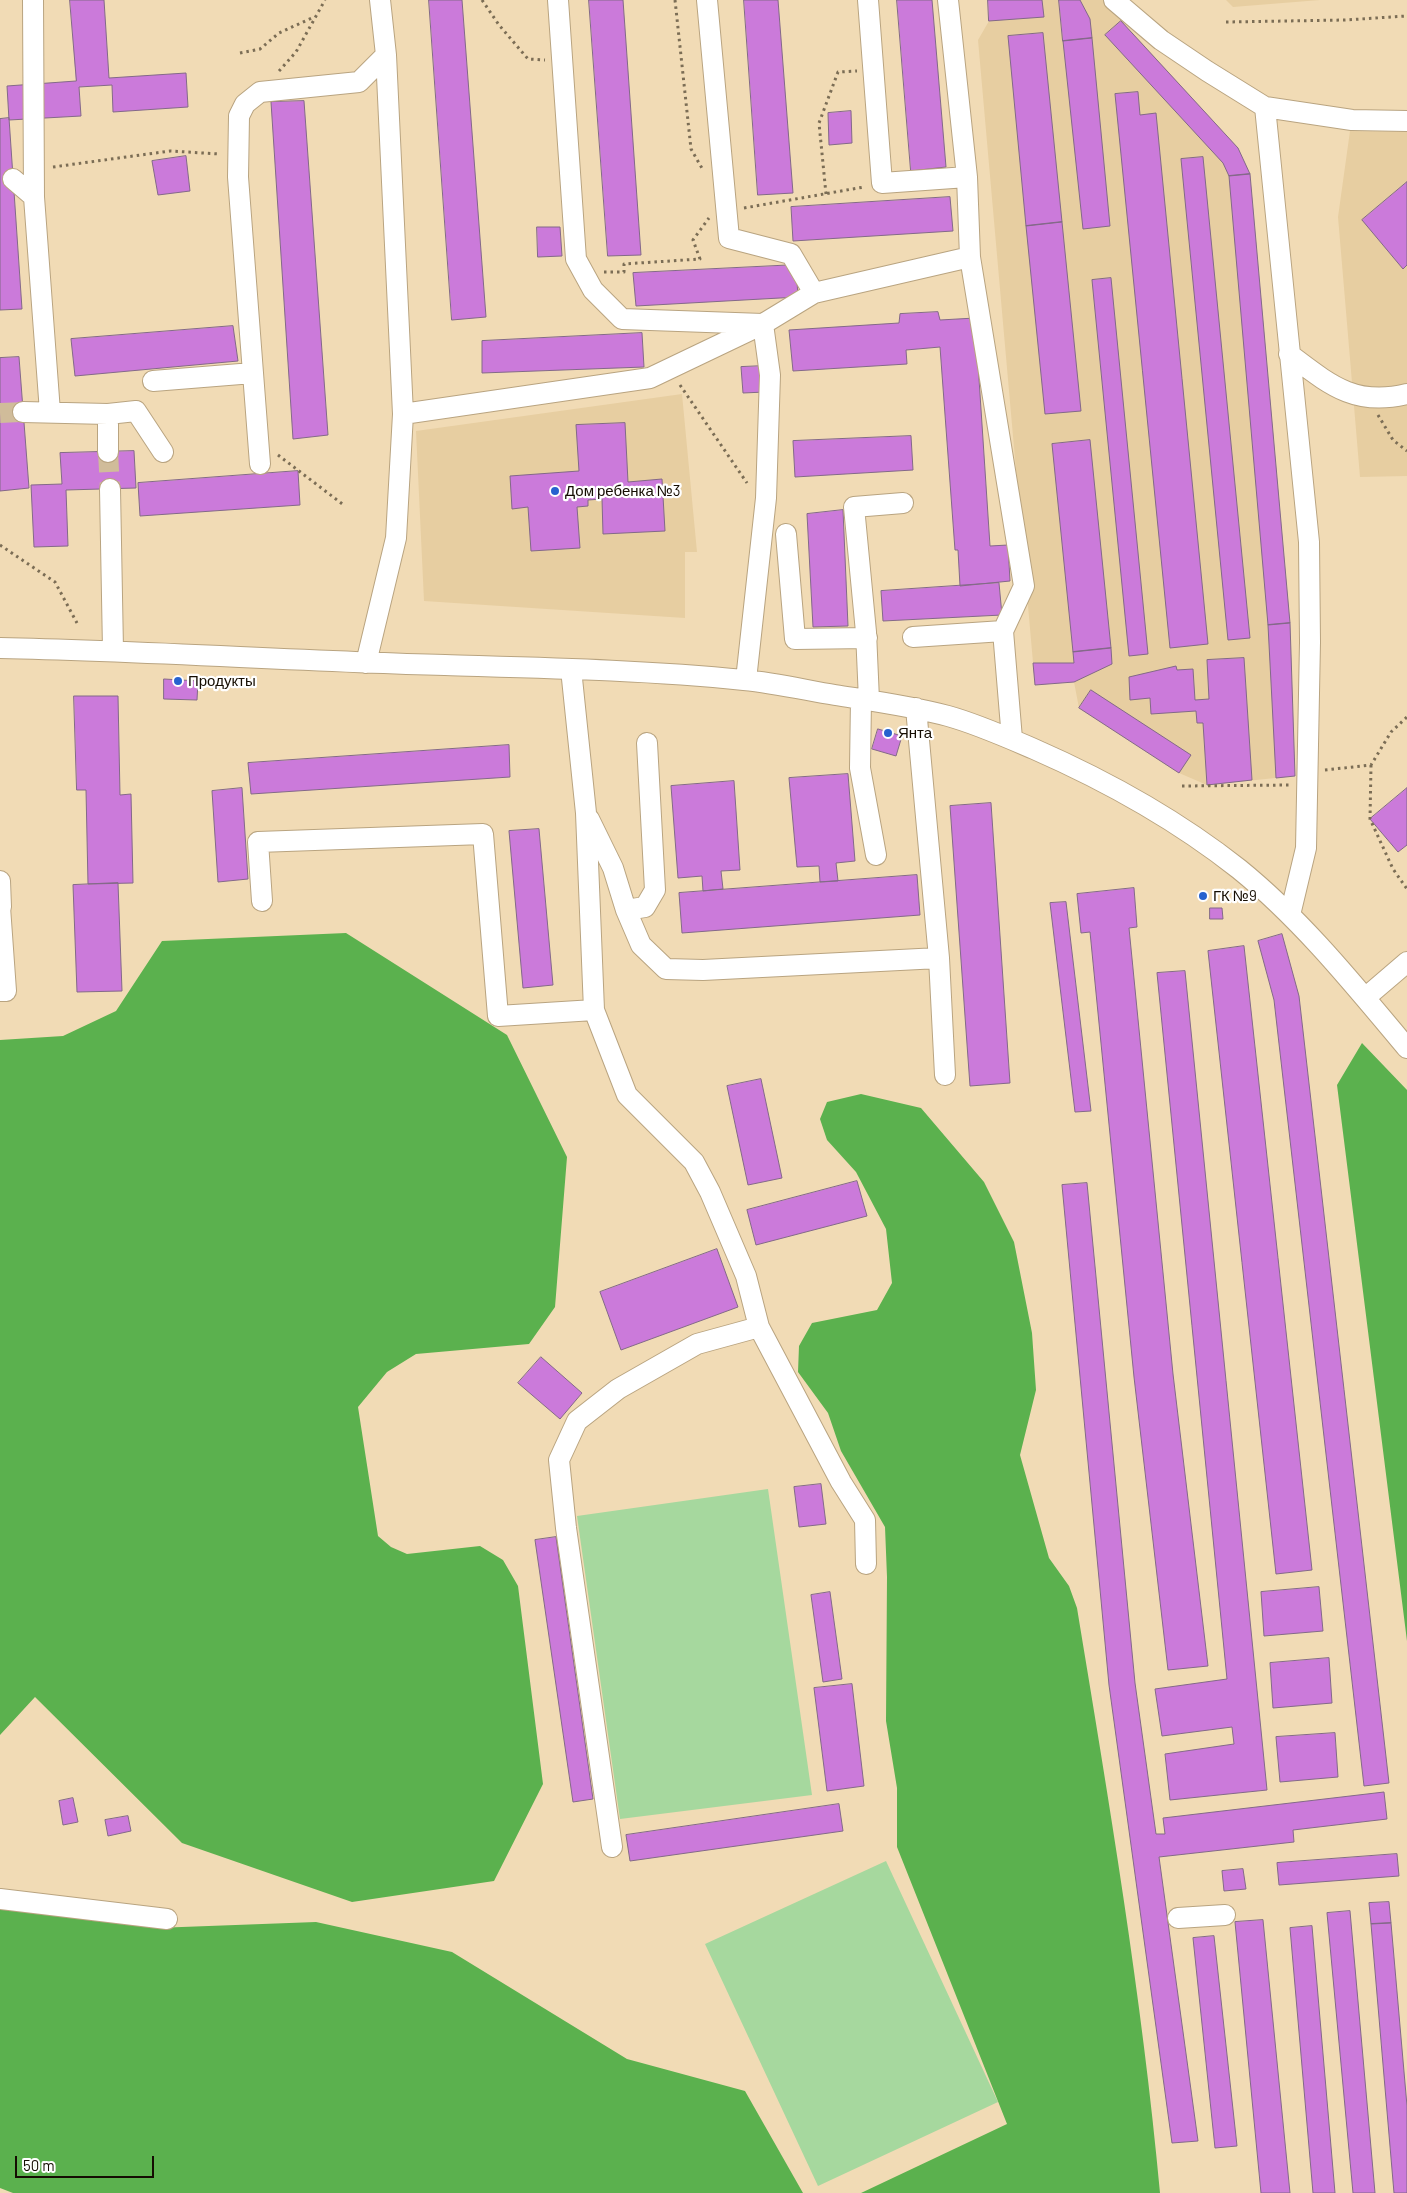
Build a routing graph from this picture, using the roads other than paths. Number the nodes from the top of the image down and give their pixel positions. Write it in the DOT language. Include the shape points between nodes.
graph roads {
  1 [pos="33,0"];
  2 [pos="380,0"];
  3 [pos="558,0"];
  4 [pos="708,0"];
  5 [pos="868,0"];
  6 [pos="948,0"];
  7 [pos="1114,0"];
  8 [pos="386,55"];
  9 [pos="1265,107"];
  10 [pos="1407,121"];
  11 [pos="967,177"];
  12 [pos="13,179"];
  13 [pos="34,197"];
  14 [pos="970,257"];
  15 [pos="814,293"];
  16 [pos="763,324"];
  17 [pos="1289,354"];
  18 [pos="253,373"];
  19 [pos="152,381"];
  20 [pos="1407,394"];
  21 [pos="23,412"];
  22 [pos="50,412"];
  23 [pos="108,414"];
  24 [pos="403,414"];
  25 [pos="108,452"];
  26 [pos="163,452"];
  27 [pos="260,464"];
  28 [pos="110,489"];
  29 [pos="903,503"];
  30 [pos="786,534"];
  31 [pos="1003,631"];
  32 [pos="913,637"];
  33 [pos="866,638"];
  34 [pos="0,648"];
  35 [pos="113,650"];
  36 [pos="366,663"];
  37 [pos="571,669"];
  38 [pos="746,680"];
  39 [pos="865,700"];
  40 [pos="916,708"];
  41 [pos="1012,739"];
  42 [pos="647,744"];
  43 [pos="586,813"];
  44 [pos="876,855"];
  45 [pos="0,880"];
  46 [pos="262,901"];
  47 [pos="0,907"];
  48 [pos="626,910"];
  49 [pos="1290,915"];
  50 [pos="939,958"];
  51 [pos="1407,962"];
  52 [pos="0,991"];
  53 [pos="1366,998"];
  54 [pos="594,1010"];
  55 [pos="1407,1048"];
  56 [pos="945,1075"];
  57 [pos="759,1327"];
  58 [pos="866,1564"];
  59 [pos="612,1847"];
  60 [pos="0,1899"];
  61 [pos="1225,1915"];
  62 [pos="1178,1918"];
  63 [pos="167,1919"];
  1 -- 13 [label="street"];
  2 -- 8 [label="street"];
  3 -- 16 [label="street" via="576,259 593,290 622,319"];
  4 -- 15 [label="street" via="729,238 791,254"];
  5 -- 11 [label="street" via="882,183"];
  6 -- 11 [label="street"];
  7 -- 9 [label="street" via="1207,72"];
  8 -- 18 [label="street" via="359,82 260,92 245,104 239,116 238,178"];
  8 -- 24 [label="street"];
  9 -- 10 [label="street" via="1352,120"];
  9 -- 17 [label="street"];
  11 -- 14 [label="street"];
  12 -- 13 [label="street"];
  13 -- 22 [label="street"];
  14 -- 15 [label="street"];
  14 -- 31 [label="street" via="1024,586"];
  15 -- 16 [label="street"];
  16 -- 24 [label="street" via="650,378"];
  16 -- 38 [label="street" via="770,375 766,498"];
  17 -- 20 [label="street" via="1325,381 1357,396 1387,399"];
  17 -- 49 [label="street" via="1309,542 1313,778 1306,848"];
  18 -- 19 [label="street"];
  18 -- 27 [label="street"];
  21 -- 22 [label="street"];
  22 -- 23 [label="street"];
  23 -- 25 [label="street"];
  23 -- 26 [label="street" via="136,412"];
  24 -- 36 [label="street" via="396,538"];
  28 -- 35 [label="street"];
  29 -- 33 [label="street" via="854,507"];
  30 -- 33 [label="street" via="795,639"];
  31 -- 32 [label="street"];
  31 -- 41 [label="street"];
  33 -- 39 [label="street"];
  34 -- 35 [label="street"];
  35 -- 36 [label="street"];
  36 -- 37 [label="street"];
  37 -- 38 [label="street"];
  37 -- 43 [label="street"];
  38 -- 39 [label="street"];
  39 -- 40 [label="street"];
  39 -- 44 [label="street" via="860,768"];
  40 -- 41 [label="street"];
  40 -- 50 [label="street"];
  41 -- 49 [label="street" via="1084,771 1164,816 1240,870"];
  42 -- 48 [label="street" via="655,890 645,907"];
  43 -- 48 [label="street" via="614,868"];
  43 -- 54 [label="street"];
  45 -- 47 [label="street"];
  46 -- 54 [label="street" via="258,842 483,834 498,1016"];
  47 -- 52 [label="street" via="6,991"];
  48 -- 50 [label="street" via="640,945 666,969"];
  49 -- 53 [label="street"];
  50 -- 56 [label="street"];
  51 -- 53 [label="street"];
  53 -- 55 [label="street"];
  54 -- 57 [label="street" via="626,1095 694,1162 710,1192 746,1276"];
  57 -- 58 [label="street" via="841,1482 865,1520"];
  57 -- 59 [label="street" via="697,1344 618,1389 577,1421 559,1460"];
  60 -- 63 [label="street"];
  61 -- 62 [label="street"];
}
